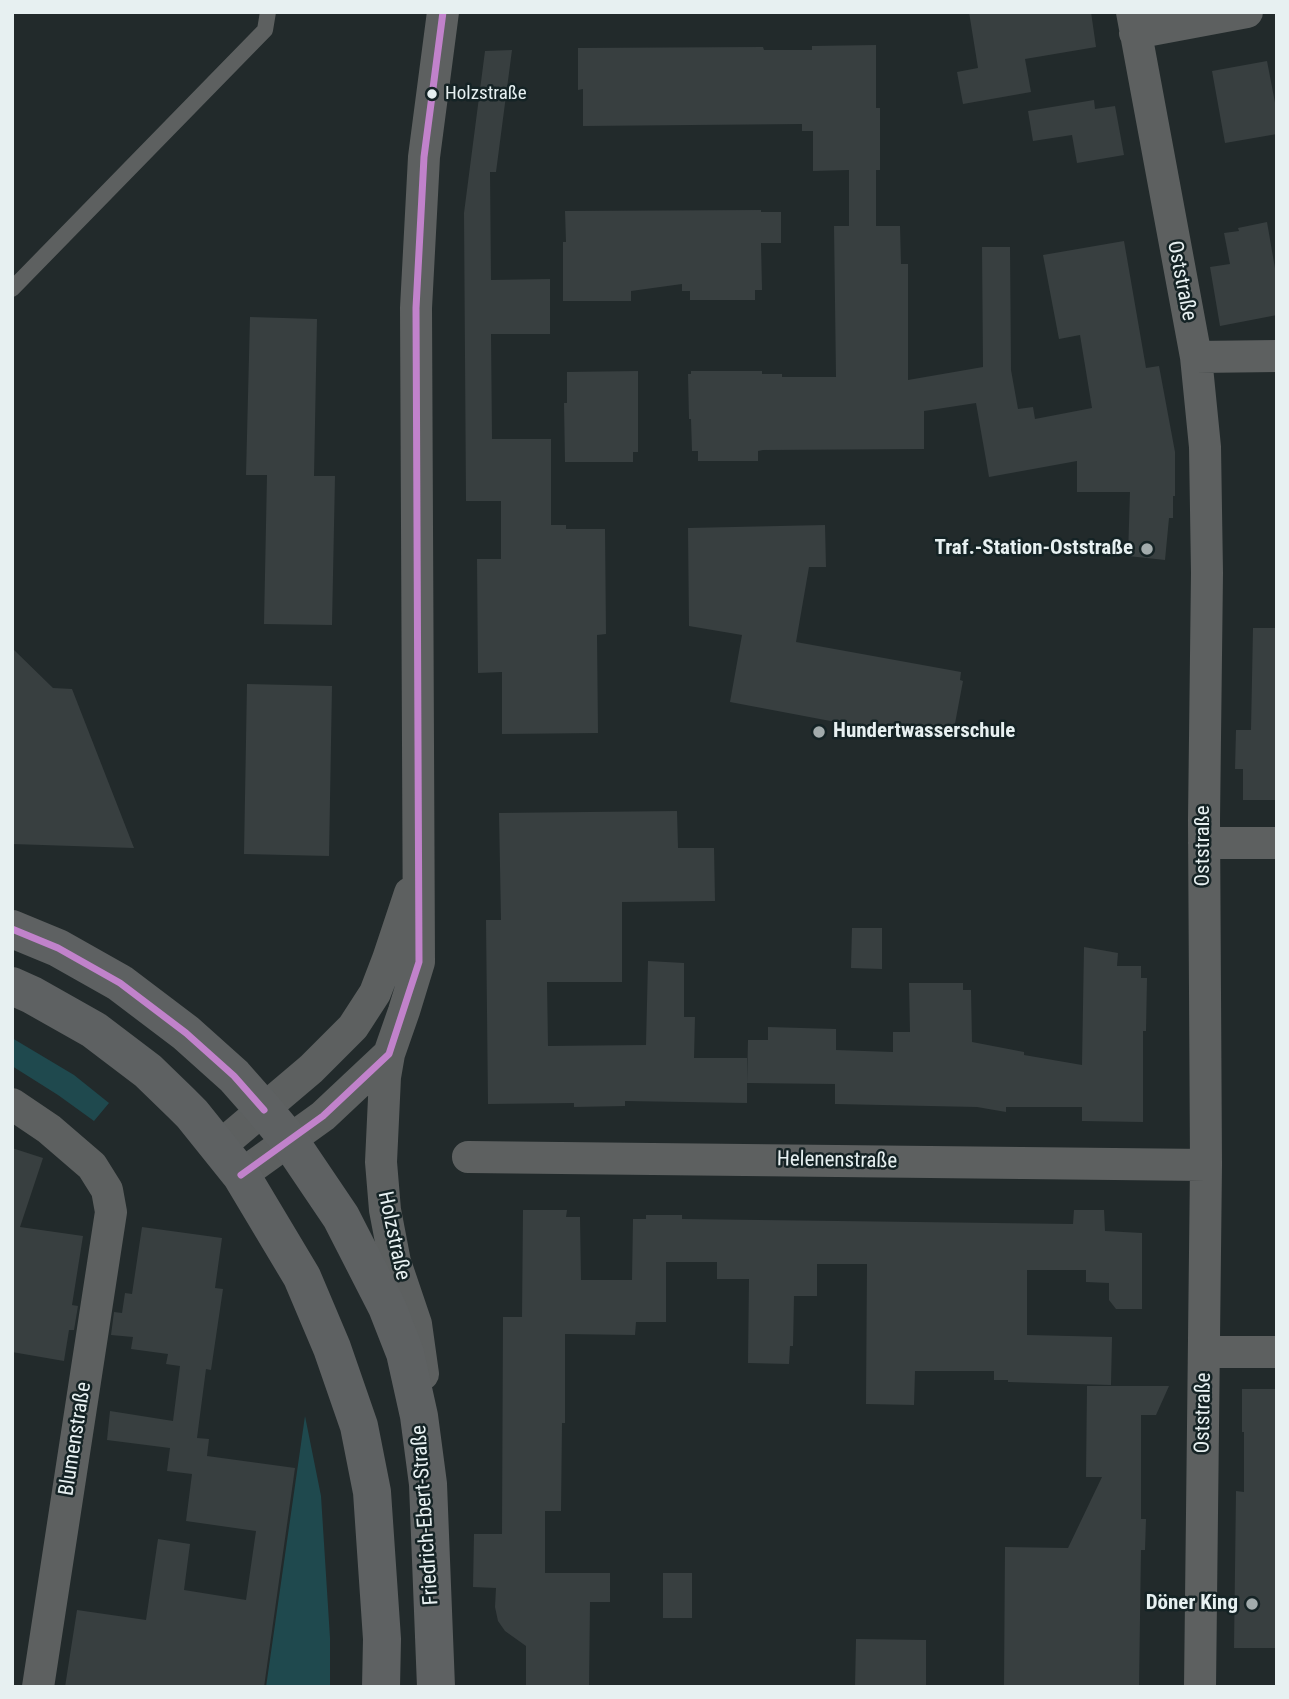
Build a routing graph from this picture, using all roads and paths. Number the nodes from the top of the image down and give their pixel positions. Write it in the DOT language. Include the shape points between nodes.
graph roads {
  1 [pos="268,12"];
  2 [pos="1247,12"];
  3 [pos="442,13"];
  4 [pos="1134,23"];
  5 [pos="12,289"];
  6 [pos="1277,356"];
  7 [pos="1196,357"];
  8 [pos="1204,842"];
  9 [pos="1277,843"];
  10 [pos="418,869"];
  11 [pos="12,929"];
  12 [pos="12,986"];
  13 [pos="389,1054"];
  14 [pos="12,1104"];
  15 [pos="264,1110"];
  16 [pos="289,1140"];
  17 [pos="468,1157"];
  18 [pos="230,1161"];
  19 [pos="1206,1165"];
  20 [pos="1205,1352"];
  21 [pos="1277,1352"];
  22 [pos="419,1416"];
  23 [pos="441,1677"];
  24 [pos="38,1687"];
  25 [pos="381,1687"];
  26 [pos="1200,1687"];
  1 -- 5 [label="lane" via="265,30"];
  2 -- 4 [label="street"];
  3 -- 10 [label="street, Holzstraße" via="424,158 416,308"];
  4 -- 7 [label="street, Oststraße"];
  6 -- 7 [label="street"];
  7 -- 8 [label="street, Oststraße" via="1205,447"];
  8 -- 9 [label="street"];
  8 -- 19 [label="street, Oststraße"];
  10 -- 13 [label="street, Holzstraße" via="419,962"];
  10 -- 15 [label="street, Holzstraße" via="388,959 354,1027"];
  11 -- 15 [label="main road, Friedrich-Ebert-Straße" via="58,948 120,983 186,1033"];
  12 -- 18 [label="main road" via="94,1030 148,1071 192,1114"];
  13 -- 16 [label="street, Holzstraße" via="323,1116"];
  13 -- 22 [label="street, Holzstraße" via="384,1077 384,1210 416,1324 424,1380"];
  14 -- 24 [label="street, Blumenstraße" via="92,1166 107,1190 111,1212"];
  15 -- 16 [label="main road, Friedrich-Ebert-Straße"];
  15 -- 18 [label="street, Holzstraße"];
  16 -- 18 [label="street, Holzstraße"];
  16 -- 22 [label="main road, Friedrich-Ebert-Straße" via="341,1217 387,1307 405,1353"];
  17 -- 19 [label="street, Helenenstraße"];
  18 -- 25 [label="main road" via="302,1277 359,1426 372,1492"];
  19 -- 20 [label="street, Oststraße"];
  20 -- 21 [label="street"];
  20 -- 26 [label="street, Oststraße"];
  22 -- 23 [label="main road, Friedrich-Ebert-Straße"];
}
